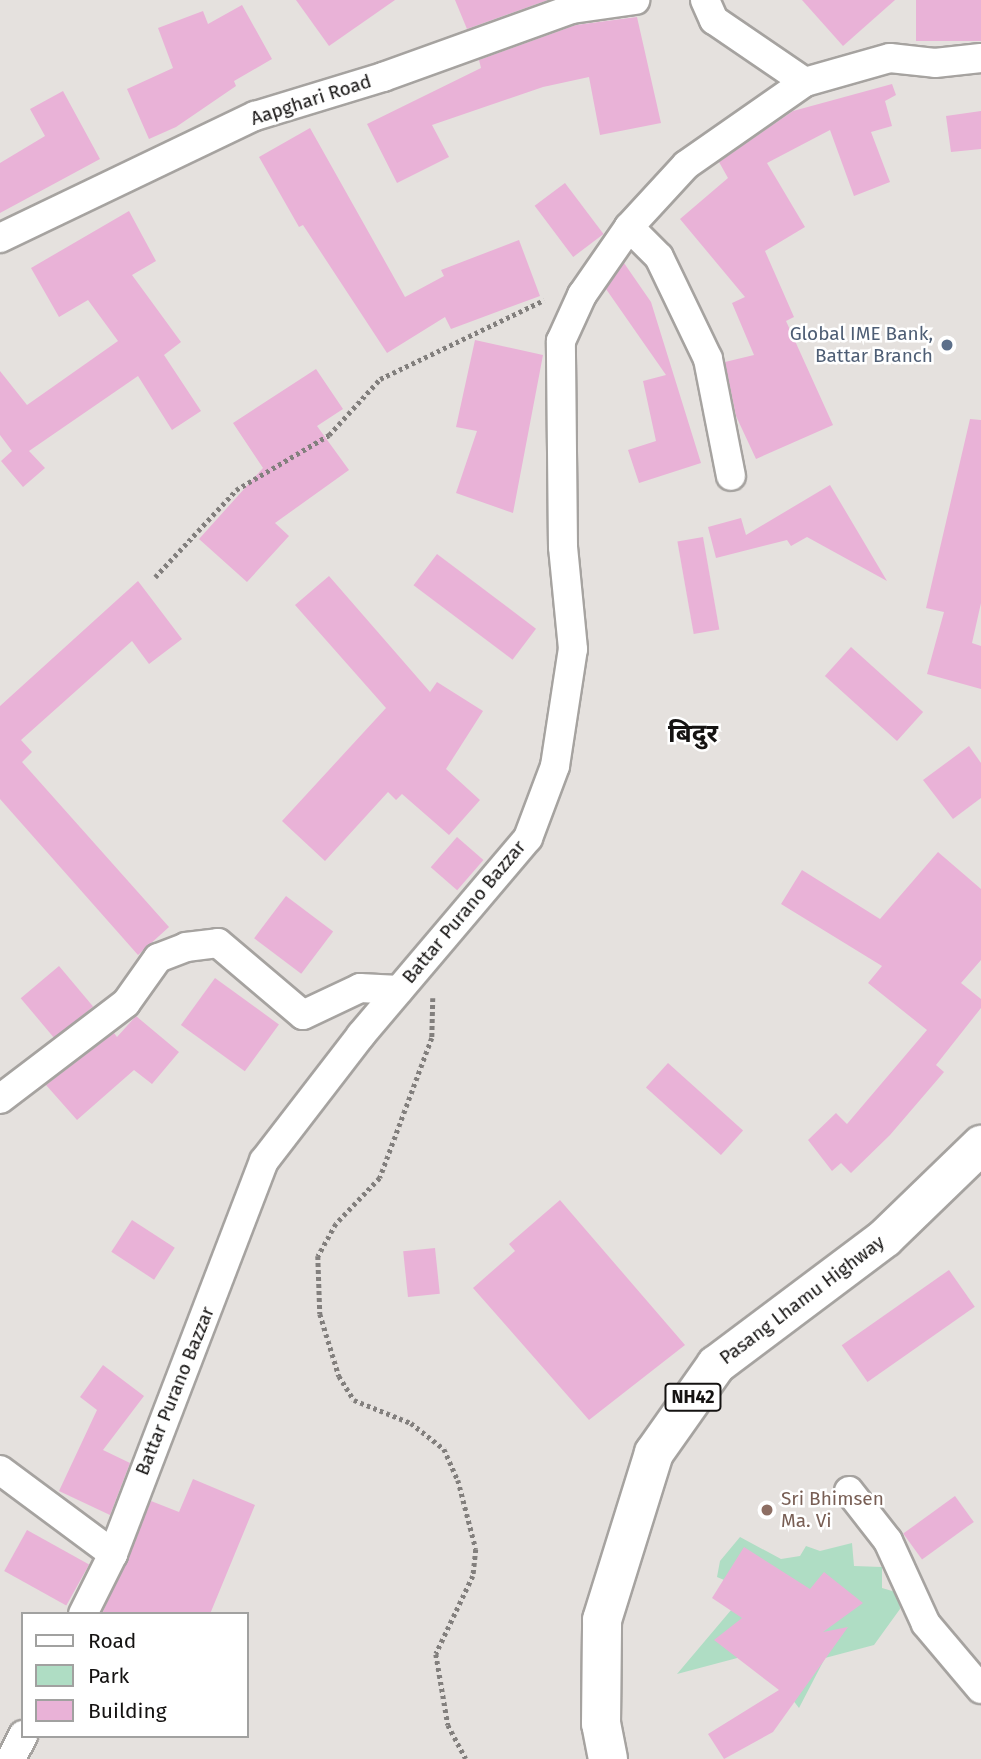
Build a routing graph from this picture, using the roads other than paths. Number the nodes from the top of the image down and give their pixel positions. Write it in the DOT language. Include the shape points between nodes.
graph roads {
  1 [pos="635,0"];
  2 [pos="705,0"];
  3 [pos="981,58"];
  4 [pos="805,82"];
  5 [pos="629,227"];
  6 [pos="0,238"];
  7 [pos="731,476"];
  8 [pos="399,989"];
  9 [pos="0,1099"];
  10 [pos="981,1145"];
  11 [pos="0,1470"];
  12 [pos="849,1491"];
  13 [pos="113,1554"];
  14 [pos="84,1612"];
  15 [pos="981,1689"];
  16 [pos="21,1738"];
  17 [pos="10,1759"];
  18 [pos="608,1759"];
  1 -- 6 [label="street, Aapghari Road" via="572,9 383,77 256,116"];
  2 -- 4 [label="street" via="714,20"];
  3 -- 4 [label="street, Battar Purano Bazzar" via="935,63 890,58"];
  4 -- 5 [label="street, Battar Purano Bazzar" via="686,165"];
  5 -- 7 [label="street" via="659,257 708,359"];
  5 -- 8 [label="street, Battar Purano Bazzar" via="582,295 561,341 563,547 573,649 566,720 528,838"];
  8 -- 9 [label="street" via="360,988 303,1015 218,943 186,947 158,958 126,1003"];
  8 -- 13 [label="street, Battar Purano Bazzar" via="264,1161"];
  10 -- 18 [label="main road, Pasang Lhamu Highway / NH42" via="885,1238 716,1365 653,1453 601,1620 601,1724"];
  11 -- 13 [label="street"];
  12 -- 15 [label="street" via="888,1541 926,1624"];
  13 -- 14 [label="street, Battar Purano Bazzar"];
  16 -- 17 [label="street"];
}
